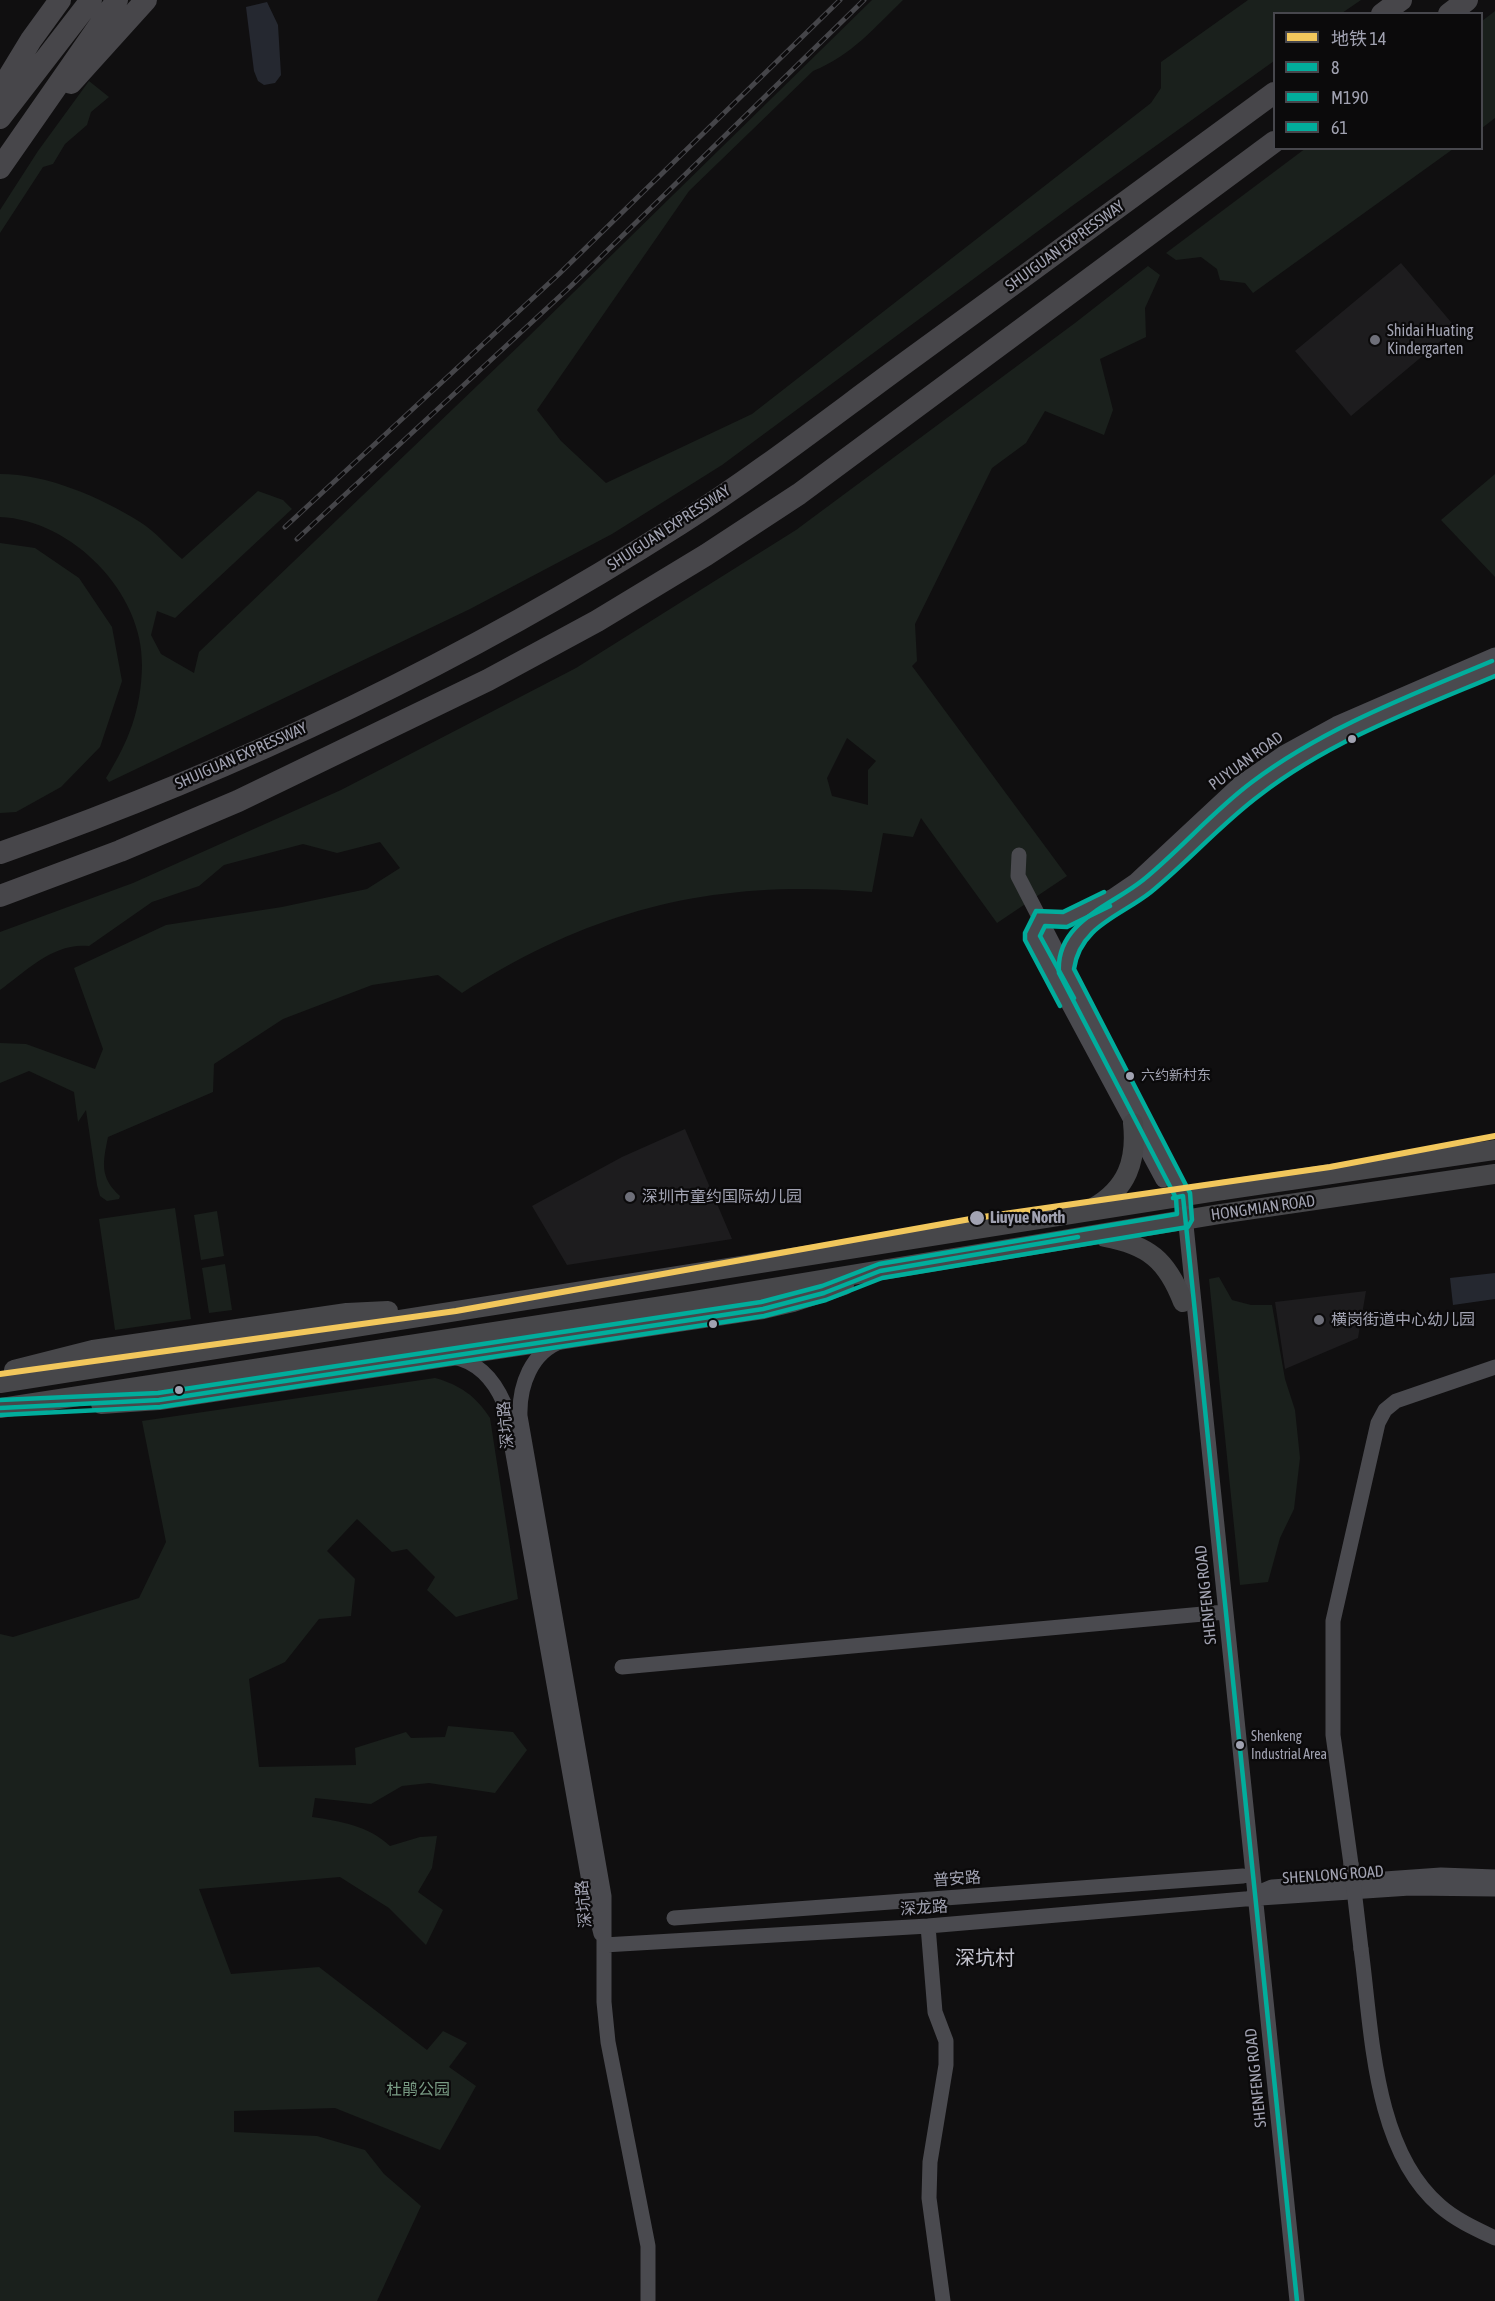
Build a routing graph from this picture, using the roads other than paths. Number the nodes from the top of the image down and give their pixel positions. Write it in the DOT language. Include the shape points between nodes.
graph roads {
  1 [pos="60,0"];
  2 [pos="91,0"];
  3 [pos="117,0"];
  4 [pos="146,0"];
  5 [pos="1401,0"];
  6 [pos="1385,12"];
  7 [pos="0,91"];
  8 [pos="1273,94"];
  9 [pos="0,118"];
  10 [pos="16,141"];
  11 [pos="1273,143"];
  12 [pos="0,168"];
  13 [pos="1495,655"];
  14 [pos="1495,668"];
  15 [pos="0,853"];
  16 [pos="1019,855"];
  17 [pos="0,896"];
  18 [pos="1040,918"];
  19 [pos="1066,970"];
  20 [pos="1132,1123"];
  21 [pos="1495,1150"];
  22 [pos="1495,1174"];
  23 [pos="1178,1197"];
  24 [pos="1088,1211"];
  25 [pos="1180,1220"];
  26 [pos="1078,1237"];
  27 [pos="880,1270"];
  28 [pos="1183,1302"];
  29 [pos="456,1311"];
  30 [pos="573,1337"];
  31 [pos="450,1356"];
  32 [pos="1495,1367"];
  33 [pos="0,1375"];
  34 [pos="0,1383"];
  35 [pos="6,1407"];
  36 [pos="1221,1612"];
  37 [pos="622,1667"];
  38 [pos="1243,1876"];
  39 [pos="1495,1877"];
  40 [pos="1495,1888"];
  41 [pos="1252,1897"];
  42 [pos="674,1918"];
  43 [pos="928,1926"];
  44 [pos="604,1945"];
  45 [pos="1495,2238"];
  46 [pos="648,2301"];
  47 [pos="943,2301"];
  48 [pos="1287,2301"];
  49 [pos="1297,2301"];
  1 -- 7 [label="highway"];
  2 -- 9 [label="highway"];
  3 -- 10 [label="highway"];
  4 -- 10 [label="highway"];
  5 -- 6 [label="highway"];
  8 -- 15 [label="highway, SHUIGUAN EXPRESSWAY" via="776,458 581,584 383,690 247,754 130,806"];
  10 -- 12 [label="highway"];
  11 -- 17 [label="highway" via="799,494 597,621 488,680 238,801"];
  13 -- 18 [label="street, PUYUAN ROAD" via="1336,724 1285,752 1239,784 1135,881 1113,896 1064,920"];
  14 -- 19 [label="street, PUYUAN ROAD" via="1349,732 1256,788 1142,891 1083,927 1070,948"];
  16 -- 18 [label="street, SHENFENG ROAD" via="1018,876"];
  18 -- 19 [label="street, SHENFENG ROAD"];
  18 -- 20 [label="street, SHENFENG ROAD" via="1032,936"];
  19 -- 23 [label="street, SHENFENG ROAD"];
  20 -- 23 [label="street, SHENFENG ROAD"];
  20 -- 24 [label="main road" via="1133,1163 1126,1178 1105,1202"];
  21 -- 23 [label="main road, HONGMIAN ROAD"];
  22 -- 25 [label="main road, HONGMIAN ROAD"];
  23 -- 24 [label="main road, HONGMIAN ROAD"];
  23 -- 25 [label="street, SHENFENG ROAD"];
  24 -- 29 [label="main road, HONGMIAN ROAD"];
  25 -- 26 [label="main road, HONGMIAN ROAD"];
  25 -- 28 [label="street, SHENFENG ROAD"];
  25 -- 36 [label="street, SHENFENG ROAD"];
  26 -- 27 [label="main road, HONGMIAN ROAD"];
  26 -- 28 [label="main road" via="1127,1241 1148,1251 1174,1278"];
  27 -- 30 [label="main road" via="793,1302"];
  27 -- 35 [label="main road, HONGMIAN ROAD"];
  28 -- 36 [label="street, SHENFENG ROAD"];
  29 -- 33 [label="main road" via="347,1313 93,1350"];
  29 -- 34 [label="main road, HONGMIAN ROAD"];
  30 -- 31 [label="main road"];
  30 -- 44 [label="street, 深坑路" via="555,1344 531,1367 520,1399 520,1416 604,1896"];
  31 -- 35 [label="main road" via="159,1400"];
  31 -- 44 [label="street, 深坑路" via="464,1359 487,1374 504,1403 592,1898"];
  32 -- 45 [label="street, bridge" via="1396,1401 1385,1410 1378,1423 1333,1622 1333,1735 1379,2082 1407,2167 1439,2205"];
  36 -- 37 [label="street"];
  36 -- 38 [label="street, SHENFENG ROAD"];
  36 -- 41 [label="street, SHENFENG ROAD"];
  38 -- 41 [label="street, SHENFENG ROAD"];
  38 -- 42 [label="street, 普安路"];
  39 -- 41 [label="street, SHENLONG ROAD" via="1441,1875 1283,1886"];
  40 -- 41 [label="street, SHENLONG ROAD" via="1442,1886"];
  41 -- 43 [label="street, 深龙路"];
  41 -- 48 [label="street, SHENFENG ROAD"];
  41 -- 49 [label="street, SHENFENG ROAD"];
  43 -- 44 [label="street, 深龙路"];
  43 -- 47 [label="street" via="935,2012 946,2041 929,2198"];
  44 -- 46 [label="street" via="608,2042 648,2246"];
}
